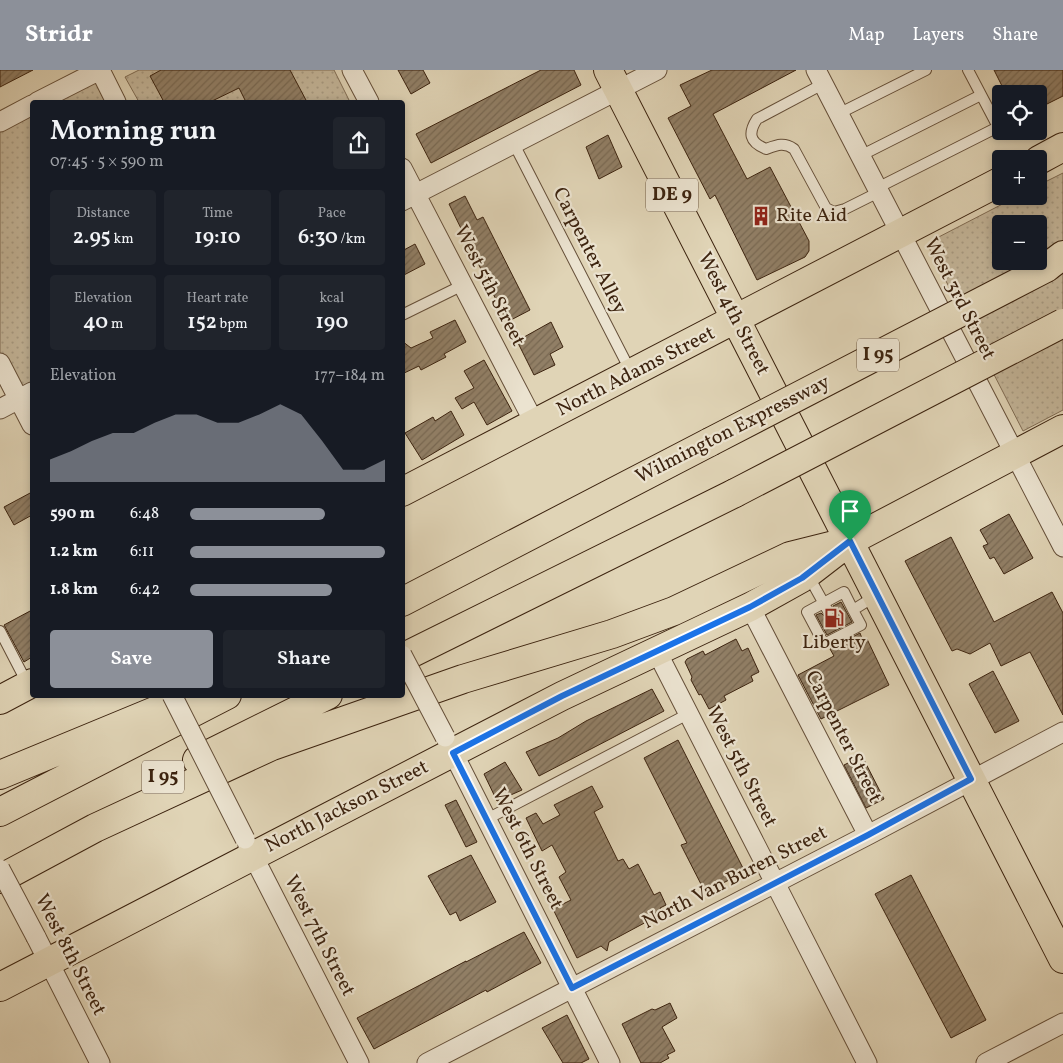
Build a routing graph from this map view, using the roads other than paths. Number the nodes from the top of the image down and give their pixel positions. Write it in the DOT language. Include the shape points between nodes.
graph roads {
  1 [pos="100,70"];
  2 [pos="352,70"];
  3 [pos="657,70"];
  4 [pos="926,70"];
  5 [pos="968,70"];
  6 [pos="820,74"];
  7 [pos="613,80"];
  8 [pos="981,95"];
  9 [pos="41,100"];
  10 [pos="115,100"];
  11 [pos="368,100"];
  12 [pos="30,106"];
  13 [pos="838,114"];
  14 [pos="0,122"];
  15 [pos="514,144"];
  16 [pos="1063,147"];
  17 [pos="860,156"];
  18 [pos="1047,156"];
  19 [pos="405,181"];
  20 [pos="992,186"];
  21 [pos="878,190"];
  22 [pos="409,198"];
  23 [pos="901,234"];
  24 [pos="1058,261"];
  25 [pos="463,285"];
  26 [pos="405,314"];
  27 [pos="736,320"];
  28 [pos="1063,323"];
  29 [pos="0,362"];
  30 [pos="632,374"];
  31 [pos="26,395"];
  32 [pos="0,409"];
  33 [pos="30,415"];
  34 [pos="535,424"];
  35 [pos="1063,429"];
  36 [pos="1014,454"];
  37 [pos="405,490"];
  38 [pos="850,541"];
  39 [pos="1063,547"];
  40 [pos="808,574"];
  41 [pos="451,576"];
  42 [pos="405,595"];
  43 [pos="878,595"];
  44 [pos="405,600"];
  45 [pos="750,607"];
  46 [pos="826,607"];
  47 [pos="853,610"];
  48 [pos="0,631"];
  49 [pos="656,652"];
  50 [pos="405,656"];
  51 [pos="405,663"];
  52 [pos="30,682"];
  53 [pos="30,685"];
  54 [pos="174,698"];
  55 [pos="185,698"];
  56 [pos="221,698"];
  57 [pos="322,698"];
  58 [pos="0,700"];
  59 [pos="688,714"];
  60 [pos="1063,732"];
  61 [pos="449,745"];
  62 [pos="0,775"];
  63 [pos="971,779"];
  64 [pos="0,812"];
  65 [pos="486,819"];
  66 [pos="868,835"];
  67 [pos="249,847"];
  68 [pos="0,861"];
  69 [pos="0,869"];
  70 [pos="0,879"];
  71 [pos="774,883"];
  72 [pos="1063,959"];
  73 [pos="48,962"];
  74 [pos="0,987"];
  75 [pos="572,988"];
  76 [pos="1063,1023"];
  77 [pos="100,1063"];
  78 [pos="359,1063"];
  79 [pos="427,1063"];
  80 [pos="610,1063"];
  81 [pos="867,1063"];
  82 [pos="986,1063"];
  1 -- 9 [label="street"];
  1 -- 10 [label="street"];
  2 -- 11 [label="street"];
  3 -- 7 [label="street"];
  4 -- 13 [label="lane"];
  5 -- 8 [label="lane"];
  6 -- 13 [label="street, West 3rd Street"];
  6 -- 21 [label="lane" via="757,118 751,128 751,137 766,149 788,144 794,149 826,208 834,212"];
  7 -- 15 [label="street"];
  7 -- 27 [label="main road, West 4th Street / DE 9"];
  8 -- 17 [label="lane"];
  8 -- 21 [label="lane" via="998,127"];
  12 -- 14 [label="street"];
  13 -- 17 [label="street, West 3rd Street"];
  15 -- 22 [label="street"];
  15 -- 30 [label="lane, Carpenter Alley"];
  16 -- 18 [label="main road"];
  17 -- 21 [label="street, West 3rd Street"];
  19 -- 22 [label="street, West 5th Street"];
  20 -- 23 [label="main road, North Adams Street"];
  21 -- 23 [label="street, West 3rd Street"];
  22 -- 25 [label="street, West 5th Street"];
  23 -- 27 [label="main road, North Adams Street"];
  23 -- 36 [label="street, West 3rd Street"];
  24 -- 41 [label="main road, Wilmington Expressway / I 95, bridge"];
  25 -- 26 [label="lane"];
  25 -- 34 [label="street, West 5th Street"];
  27 -- 30 [label="main road, North Adams Street"];
  27 -- 38 [label="main road, West 4th Street / DE 9"];
  28 -- 50 [label="main road, bridge" via="735,493"];
  29 -- 31 [label="street"];
  30 -- 34 [label="main road, North Adams Street"];
  31 -- 32 [label="street"];
  31 -- 33 [label="street"];
  34 -- 37 [label="main road, North Adams Street"];
  35 -- 36 [label="main road, North Jackson Street"];
  36 -- 38 [label="main road, North Jackson Street"];
  36 -- 39 [label="street, West 3rd Street"];
  38 -- 40 [label="main road, North Jackson Street"];
  38 -- 43 [label="main road, West 4th Street / DE 9"];
  38 -- 70 [label="main road" via="790,556 674,611 612,634 463,679 272,746 96,828"];
  40 -- 45 [label="main road, North Jackson Street"];
  40 -- 46 [label="lane"];
  41 -- 42 [label="main road"];
  41 -- 44 [label="main road, Wilmington Expressway / I 95"];
  43 -- 47 [label="lane"];
  43 -- 63 [label="main road, West 4th Street / DE 9"];
  45 -- 49 [label="main road, North Jackson Street"];
  45 -- 66 [label="street, Carpenter Street"];
  46 -- 47 [label="lane" via="844,592"];
  46 -- 47 [label="lane" via="807,612 824,644 839,633 862,625"];
  48 -- 52 [label="lane"];
  49 -- 59 [label="street, West 5th Street"];
  49 -- 61 [label="main road, North Jackson Street"];
  51 -- 61 [label="street, West 6th Street, bridge"];
  53 -- 58 [label="main road"];
  54 -- 67 [label="street, West 7th Street, bridge"];
  55 -- 62 [label="main road"];
  56 -- 64 [label="main road, I 95"];
  57 -- 68 [label="main road, I 95"];
  59 -- 65 [label="lane"];
  59 -- 71 [label="street, West 5th Street"];
  60 -- 63 [label="street, North Van Buren Street"];
  61 -- 65 [label="street, West 6th Street"];
  61 -- 67 [label="main road, North Jackson Street"];
  63 -- 66 [label="street, North Van Buren Street"];
  63 -- 72 [label="main road, West 4th Street / DE 9"];
  65 -- 75 [label="street, West 6th Street"];
  66 -- 71 [label="street, North Van Buren Street"];
  67 -- 73 [label="main road, North Jackson Street"];
  67 -- 78 [label="street, West 7th Street"];
  69 -- 73 [label="street, West 8th Street, bridge"];
  71 -- 75 [label="street, North Van Buren Street"];
  71 -- 81 [label="street, West 5th Street"];
  73 -- 74 [label="main road, North Jackson Street"];
  73 -- 77 [label="street, West 8th Street"];
  75 -- 79 [label="street, North Van Buren Street"];
  75 -- 80 [label="street, West 6th Street"];
  76 -- 82 [label="street"];
}
